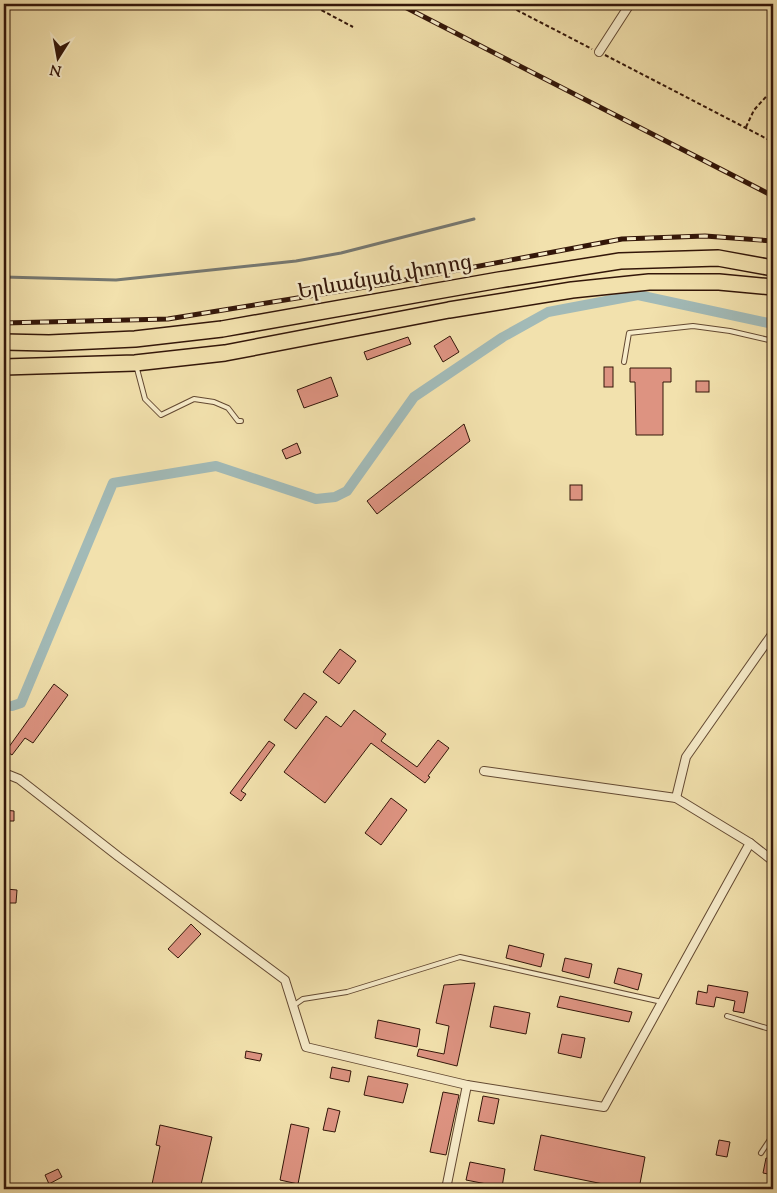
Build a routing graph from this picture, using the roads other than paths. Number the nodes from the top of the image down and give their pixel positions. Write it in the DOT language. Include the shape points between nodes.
graph roads {
  1 [pos="630,4"];
  2 [pos="599,52"];
  3 [pos="773,268"];
  4 [pos="773,287"];
  5 [pos="773,341"];
  6 [pos="4,342"];
  7 [pos="624,362"];
  8 [pos="135,363"];
  9 [pos="4,367"];
  10 [pos="241,421"];
  11 [pos="773,633"];
  12 [pos="484,771"];
  13 [pos="4,772"];
  14 [pos="676,798"];
  15 [pos="750,842"];
  16 [pos="773,861"];
  17 [pos="662,1002"];
  18 [pos="293,1006"];
  19 [pos="727,1016"];
  20 [pos="773,1030"];
  21 [pos="467,1085"];
  22 [pos="773,1135"];
  23 [pos="761,1153"];
  24 [pos="446,1189"];
  1 -- 2 [label="street"];
  3 -- 6 [label="highway, Երևանյան փողոց" via="718,258 620,261 222,329 135,338"];
  4 -- 8 [label="highway, Երևանյան փողոց" via="719,282 657,282 572,290 225,353"];
  5 -- 7 [label="lane" via="693,326 629,333"];
  8 -- 9 [label="highway, Երևանյան փողոց"];
  8 -- 10 [label="lane" via="144,399 161,415 194,399 228,408"];
  11 -- 14 [label="street" via="686,758"];
  12 -- 14 [label="street"];
  13 -- 18 [label="street" via="19,779 285,980"];
  14 -- 15 [label="street"];
  15 -- 16 [label="street"];
  15 -- 17 [label="street"];
  17 -- 18 [label="lane" via="460,957 347,992 303,999"];
  17 -- 21 [label="street" via="604,1107"];
  18 -- 21 [label="street" via="306,1047"];
  19 -- 20 [label="lane"];
  21 -- 24 [label="street"];
  22 -- 23 [label="lane"];
}
